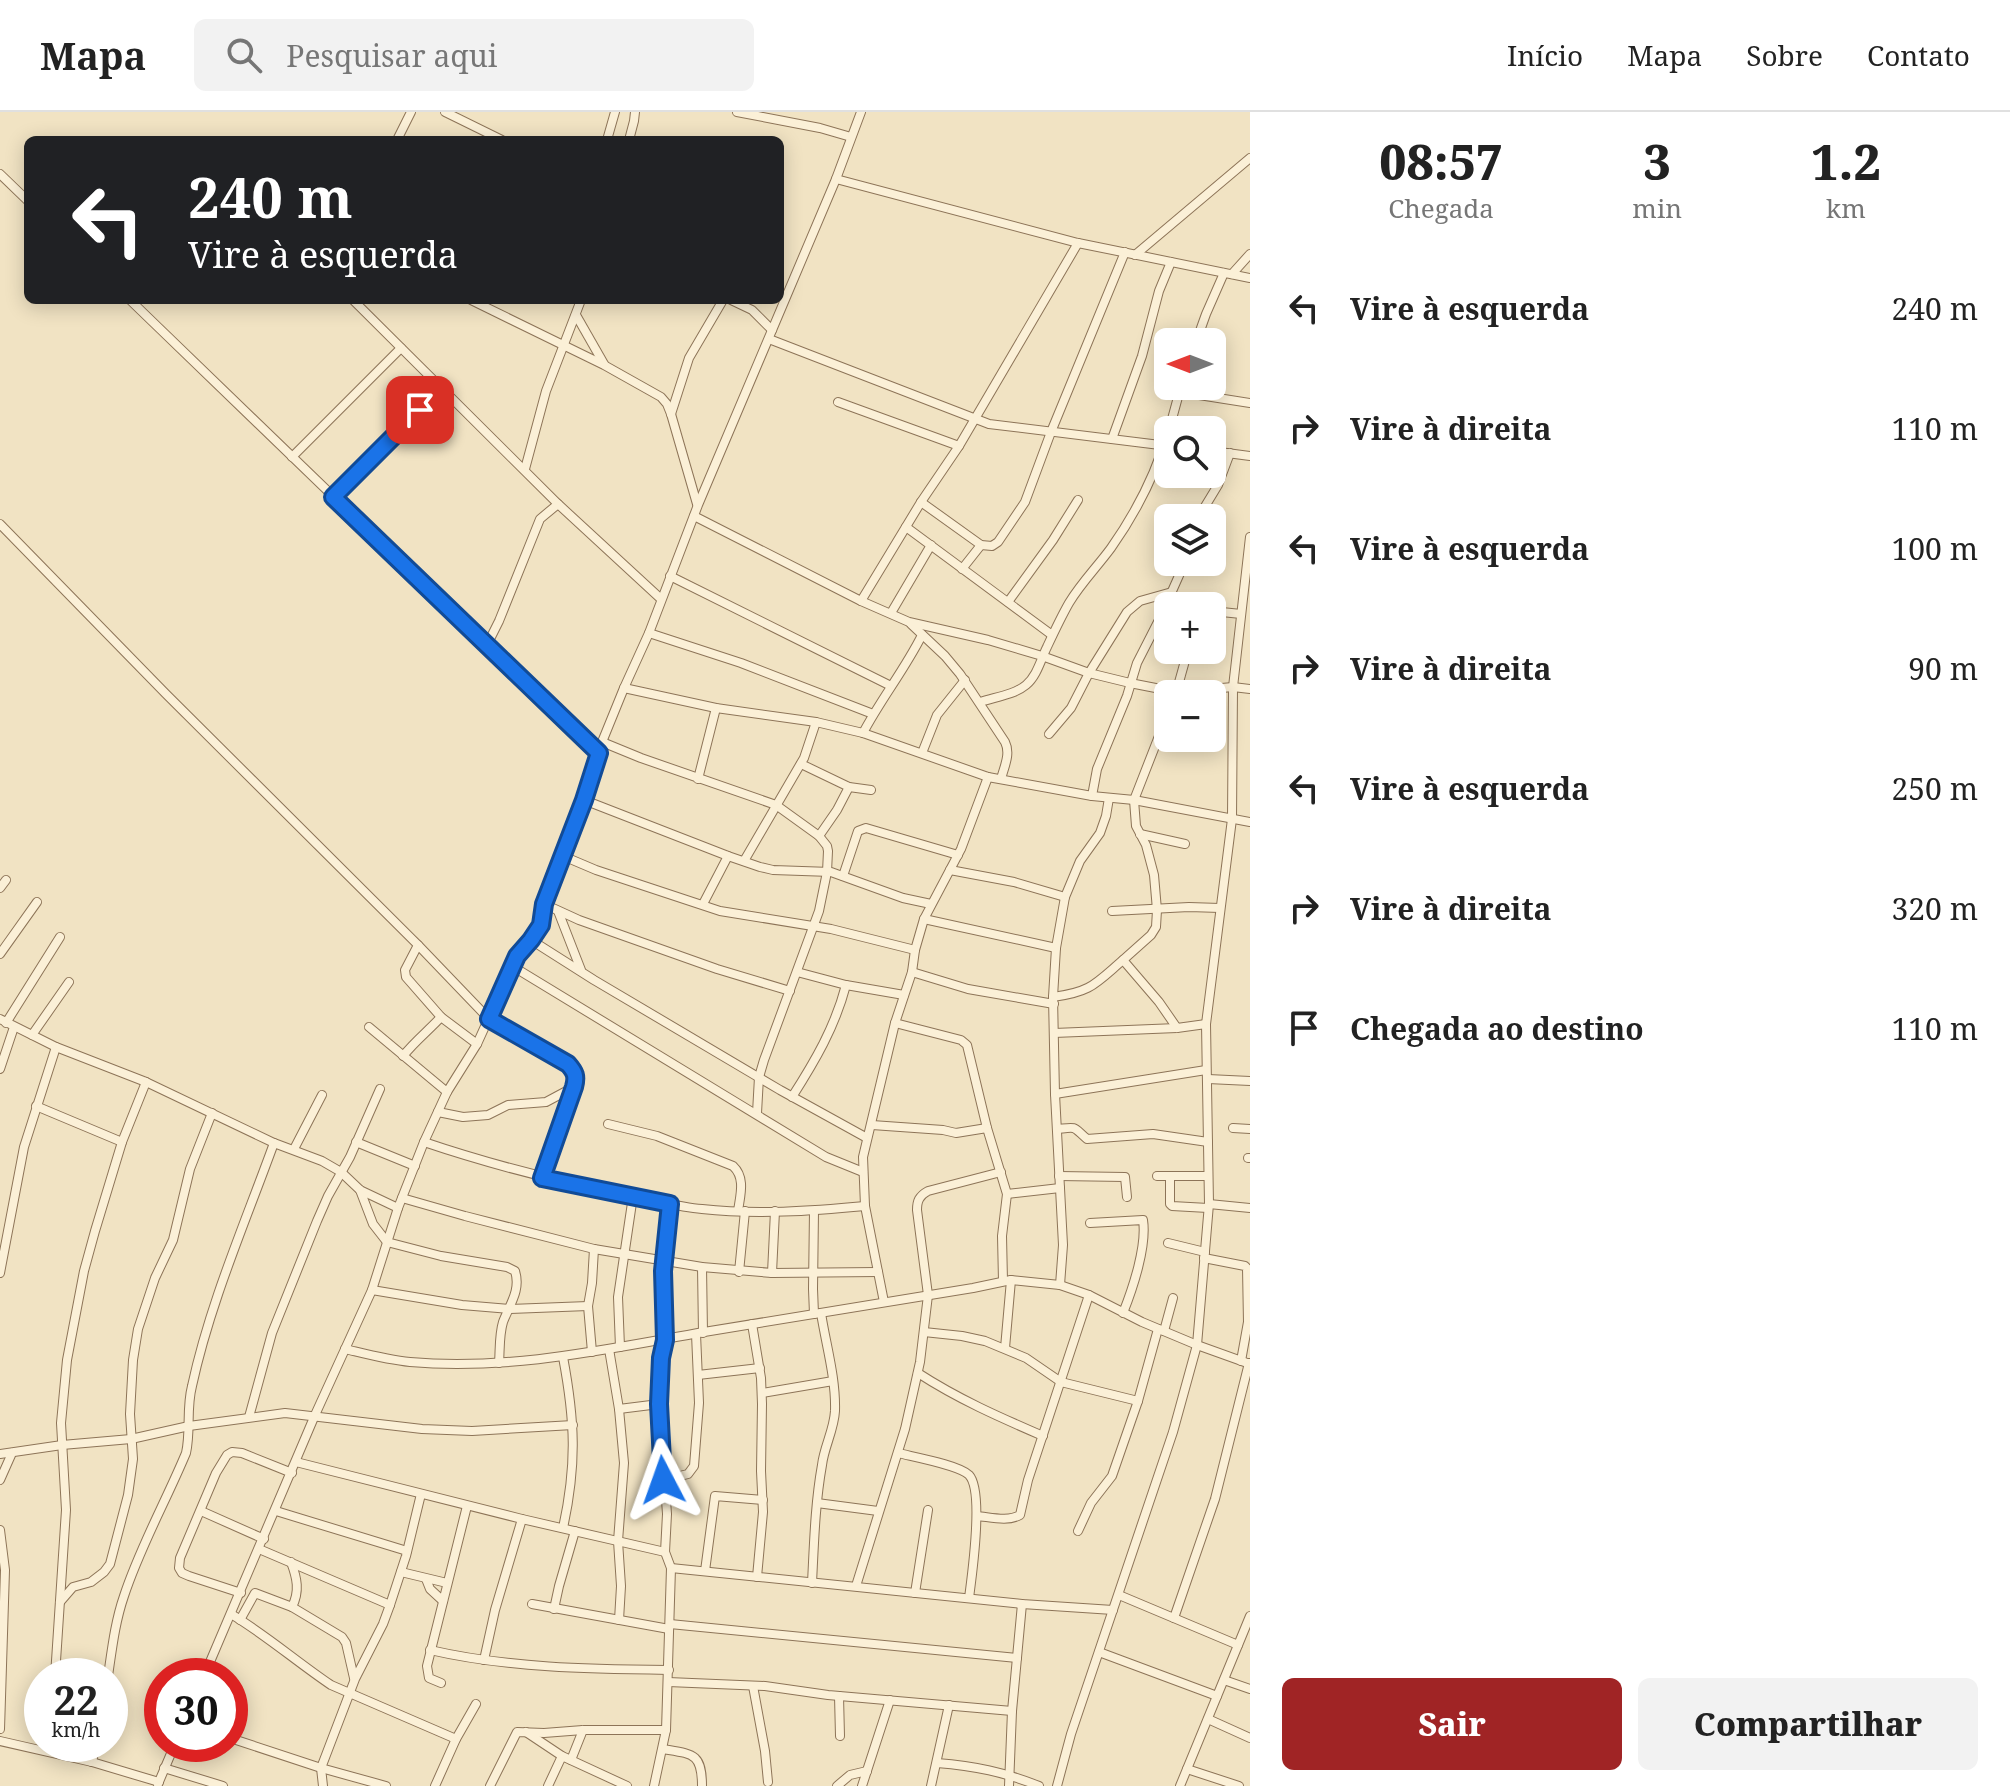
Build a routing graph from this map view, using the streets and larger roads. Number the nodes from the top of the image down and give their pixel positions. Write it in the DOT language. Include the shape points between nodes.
graph roads {
  1 [pos="411,112"];
  2 [pos="445,112"];
  3 [pos="615,112"];
  4 [pos="635,112"];
  5 [pos="737,112"];
  6 [pos="861,112"];
  7 [pos="399,136"];
  8 [pos="494,136"];
  9 [pos="608,136"];
  10 [pos="630,136"];
  11 [pos="851,137"];
  12 [pos="1250,158"];
  13 [pos="0,174"];
  14 [pos="836,179"];
  15 [pos="24,197"];
  16 [pos="1078,243"];
  17 [pos="1125,252"];
  18 [pos="1250,254"];
  19 [pos="1135,255"];
  20 [pos="1171,262"];
  21 [pos="1228,274"];
  22 [pos="1250,278"];
  23 [pos="784,301"];
  24 [pos="134,304"];
  25 [pos="357,304"];
  26 [pos="479,304"];
  27 [pos="496,304"];
  28 [pos="580,304"];
  29 [pos="721,304"];
  30 [pos="739,304"];
  31 [pos="783,304"];
  32 [pos="493,311"];
  33 [pos="576,315"];
  34 [pos="1201,328"];
  35 [pos="770,334"];
  36 [pos="564,347"];
  37 [pos="401,348"];
  38 [pos="604,365"];
  39 [pos="442,388"];
  40 [pos="1226,398"];
  41 [pos="838,402"];
  42 [pos="1250,403"];
  43 [pos="671,414"];
  44 [pos="974,418"];
  45 [pos="1051,432"];
  46 [pos="1112,439"];
  47 [pos="1154,444"];
  48 [pos="959,446"];
  49 [pos="1226,453"];
  50 [pos="1230,453"];
  51 [pos="1250,456"];
  52 [pos="292,457"];
  53 [pos="525,469"];
  54 [pos="1154,470"];
  55 [pos="333,497"];
  56 [pos="1078,500"];
  57 [pos="921,502"];
  58 [pos="558,504"];
  59 [pos="1206,504"];
  60 [pos="698,505"];
  61 [pos="694,516"];
  62 [pos="0,524"];
  63 [pos="906,527"];
  64 [pos="1250,537"];
  65 [pos="931,545"];
  66 [pos="981,545"];
  67 [pos="962,569"];
  68 [pos="670,576"];
  69 [pos="1179,576"];
  70 [pos="1172,592"];
  71 [pos="1154,597"];
  72 [pos="661,599"];
  73 [pos="861,601"];
  74 [pos="1008,602"];
  75 [pos="1226,612"];
  76 [pos="891,613"];
  77 [pos="1241,614"];
  78 [pos="909,622"];
  79 [pos="1154,629"];
  80 [pos="649,633"];
  81 [pos="922,635"];
  82 [pos="1052,635"];
  83 [pos="487,645"];
  84 [pos="1042,656"];
  85 [pos="1089,673"];
  86 [pos="965,680"];
  87 [pos="1130,683"];
  88 [pos="891,686"];
  89 [pos="1233,687"];
  90 [pos="624,688"];
  91 [pos="1154,688"];
  92 [pos="1226,688"];
  93 [pos="1250,689"];
  94 [pos="980,702"];
  95 [pos="716,708"];
  96 [pos="873,714"];
  97 [pos="816,722"];
  98 [pos="863,733"];
  99 [pos="1049,734"];
  100 [pos="602,742"];
  101 [pos="1154,749"];
  102 [pos="599,753"];
  103 [pos="922,753"];
  104 [pos="801,764"];
  105 [pos="988,777"];
  106 [pos="698,779"];
  107 [pos="1001,779"];
  108 [pos="849,787"];
  109 [pos="871,790"];
  110 [pos="1092,796"];
  111 [pos="1109,798"];
  112 [pos="584,800"];
  113 [pos="1134,800"];
  114 [pos="776,805"];
  115 [pos="1232,819"];
  116 [pos="1250,822"];
  117 [pos="1139,834"];
  118 [pos="819,836"];
  119 [pos="1185,844"];
  120 [pos="958,855"];
  121 [pos="563,856"];
  122 [pos="728,856"];
  123 [pos="744,861"];
  124 [pos="950,870"];
  125 [pos="827,872"];
  126 [pos="843,876"];
  127 [pos="1065,897"];
  128 [pos="37,902"];
  129 [pos="544,904"];
  130 [pos="703,904"];
  131 [pos="931,904"];
  132 [pos="1220,908"];
  133 [pos="1157,910"];
  134 [pos="558,911"];
  135 [pos="1112,911"];
  136 [pos="924,919"];
  137 [pos="814,926"];
  138 [pos="60,937"];
  139 [pos="531,940"];
  140 [pos="418,945"];
  141 [pos="1056,948"];
  142 [pos="915,950"];
  143 [pos="0,954"];
  144 [pos="1123,960"];
  145 [pos="512,966"];
  146 [pos="582,970"];
  147 [pos="797,972"];
  148 [pos="912,972"];
  149 [pos="69,982"];
  150 [pos="846,985"];
  151 [pos="790,991"];
  152 [pos="904,995"];
  153 [pos="1054,1000"];
  154 [pos="441,1017"];
  155 [pos="489,1019"];
  156 [pos="7,1023"];
  157 [pos="895,1023"];
  158 [pos="1206,1024"];
  159 [pos="369,1027"];
  160 [pos="1177,1028"];
  161 [pos="1054,1033"];
  162 [pos="32,1035"];
  163 [pos="477,1044"];
  164 [pos="56,1047"];
  165 [pos="403,1056"];
  166 [pos="0,1069"];
  167 [pos="1207,1074"];
  168 [pos="759,1077"];
  169 [pos="1250,1081"];
  170 [pos="146,1082"];
  171 [pos="574,1087"];
  172 [pos="380,1089"];
  173 [pos="447,1092"];
  174 [pos="1055,1094"];
  175 [pos="322,1095"];
  176 [pos="792,1097"];
  177 [pos="36,1106"];
  178 [pos="438,1112"];
  179 [pos="212,1113"];
  180 [pos="757,1113"];
  181 [pos="608,1124"];
  182 [pos="872,1125"];
  183 [pos="987,1128"];
  184 [pos="1233,1128"];
  185 [pos="1057,1129"];
  186 [pos="1250,1129"];
  187 [pos="867,1138"];
  188 [pos="122,1142"];
  189 [pos="356,1142"];
  190 [pos="424,1142"];
  191 [pos="1208,1142"];
  192 [pos="274,1143"];
  193 [pos="294,1149"];
  194 [pos="415,1166"];
  195 [pos="341,1172"];
  196 [pos="863,1172"];
  197 [pos="1001,1172"];
  198 [pos="1059,1176"];
  199 [pos="1157,1176"];
  200 [pos="1170,1176"];
  201 [pos="1208,1176"];
  202 [pos="542,1178"];
  203 [pos="1060,1188"];
  204 [pos="360,1190"];
  205 [pos="1007,1194"];
  206 [pos="633,1196"];
  207 [pos="1127,1197"];
  208 [pos="402,1198"];
  209 [pos="670,1204"];
  210 [pos="865,1206"];
  211 [pos="1208,1206"];
  212 [pos="398,1208"];
  213 [pos="1250,1208"];
  214 [pos="741,1211"];
  215 [pos="775,1211"];
  216 [pos="814,1211"];
  217 [pos="1090,1223"];
  218 [pos="387,1242"];
  219 [pos="1168,1243"];
  220 [pos="594,1249"];
  221 [pos="623,1255"];
  222 [pos="1205,1255"];
  223 [pos="664,1260"];
  224 [pos="702,1267"];
  225 [pos="739,1272"];
  226 [pos="878,1272"];
  227 [pos="0,1273"];
  228 [pos="772,1273"];
  229 [pos="813,1274"];
  230 [pos="1007,1280"];
  231 [pos="1060,1285"];
  232 [pos="372,1290"];
  233 [pos="928,1295"];
  234 [pos="1089,1295"];
  235 [pos="1173,1298"];
  236 [pos="884,1302"];
  237 [pos="588,1306"];
  238 [pos="510,1309"];
  239 [pos="817,1313"];
  240 [pos="1123,1313"];
  241 [pos="752,1324"];
  242 [pos="1161,1330"];
  243 [pos="924,1332"];
  244 [pos="699,1333"];
  245 [pos="665,1340"];
  246 [pos="1197,1345"];
  247 [pos="620,1347"];
  248 [pos="1005,1348"];
  249 [pos="345,1349"];
  250 [pos="609,1349"];
  251 [pos="592,1352"];
  252 [pos="563,1357"];
  253 [pos="1246,1362"];
  254 [pos="499,1363"];
  255 [pos="760,1368"];
  256 [pos="918,1373"];
  257 [pos="698,1375"];
  258 [pos="833,1381"];
  259 [pos="1061,1382"];
  260 [pos="762,1393"];
  261 [pos="1138,1401"];
  262 [pos="659,1404"];
  263 [pos="619,1409"];
  264 [pos="315,1415"];
  265 [pos="249,1417"];
  266 [pos="573,1425"];
  267 [pos="189,1426"];
  268 [pos="1043,1436"];
  269 [pos="131,1439"];
  270 [pos="62,1445"];
  271 [pos="12,1453"];
  272 [pos="898,1453"];
  273 [pos="0,1454"];
  274 [pos="296,1462"];
  275 [pos="292,1473"];
  276 [pos="0,1480"];
  277 [pos="663,1480"];
  278 [pos="421,1494"];
  279 [pos="763,1500"];
  280 [pos="817,1503"];
  281 [pos="467,1506"];
  282 [pos="928,1510"];
  283 [pos="201,1511"];
  284 [pos="276,1511"];
  285 [pos="878,1511"];
  286 [pos="977,1516"];
  287 [pos="522,1519"];
  288 [pos="563,1528"];
  289 [pos="0,1530"];
  290 [pos="575,1531"];
  291 [pos="1078,1531"];
  292 [pos="264,1539"];
  293 [pos="618,1541"];
  294 [pos="259,1549"];
  295 [pos="407,1551"];
  296 [pos="665,1552"];
  297 [pos="291,1562"];
  298 [pos="671,1568"];
  299 [pos="705,1571"];
  300 [pos="401,1572"];
  301 [pos="757,1577"];
  302 [pos="426,1579"];
  303 [pos="447,1583"];
  304 [pos="812,1583"];
  305 [pos="856,1586"];
  306 [pos="241,1593"];
  307 [pos="915,1593"];
  308 [pos="1119,1595"];
  309 [pos="969,1598"];
  310 [pos="2,1601"];
  311 [pos="443,1601"];
  312 [pos="59,1603"];
  313 [pos="532,1604"];
  314 [pos="1022,1604"];
  315 [pos="390,1605"];
  316 [pos="292,1607"];
  317 [pos="554,1609"];
  318 [pos="1113,1610"];
  319 [pos="231,1614"];
  320 [pos="1250,1616"];
  321 [pos="1174,1618"];
  322 [pos="240,1620"];
  323 [pos="619,1620"];
  324 [pos="670,1627"];
  325 [pos="1238,1645"];
  326 [pos="430,1650"];
  327 [pos="1099,1652"];
  328 [pos="56,1658"];
  329 [pos="112,1658"];
  330 [pos="212,1658"];
  331 [pos="1017,1658"];
  332 [pos="484,1660"];
  333 [pos="669,1670"];
  334 [pos="355,1679"];
  335 [pos="1224,1680"];
  336 [pos="668,1682"];
  337 [pos="441,1683"];
  338 [pos="753,1686"];
  339 [pos="1250,1689"];
  340 [pos="349,1693"];
  341 [pos="839,1696"];
  342 [pos="1217,1696"];
  343 [pos="890,1700"];
  344 [pos="476,1704"];
  345 [pos="949,1705"];
  346 [pos="1012,1711"];
  347 [pos="1208,1719"];
  348 [pos="0,1729"];
  349 [pos="583,1730"];
  350 [pos="666,1730"];
  351 [pos="525,1732"];
  352 [pos="840,1736"];
  353 [pos="1250,1738"];
  354 [pos="456,1739"];
  355 [pos="0,1741"];
  356 [pos="24,1744"];
  357 [pos="248,1744"];
  358 [pos="663,1749"];
  359 [pos="562,1756"];
  360 [pos="571,1760"];
  361 [pos="92,1762"];
  362 [pos="167,1762"];
  363 [pos="937,1763"];
  364 [pos="164,1768"];
  365 [pos="321,1768"];
  366 [pos="1187,1769"];
  367 [pos="867,1771"];
  368 [pos="1009,1774"];
  369 [pos="768,1782"];
  370 [pos="158,1784"];
  371 [pos="223,1786"];
  372 [pos="323,1786"];
  373 [pos="386,1786"];
  374 [pos="435,1786"];
  375 [pos="490,1786"];
  376 [pos="548,1786"];
  377 [pos="627,1786"];
  378 [pos="654,1786"];
  379 [pos="702,1786"];
  380 [pos="837,1786"];
  381 [pos="862,1786"];
  382 [pos="931,1786"];
  383 [pos="1009,1786"];
  384 [pos="1039,1786"];
  385 [pos="1057,1786"];
  386 [pos="1180,1786"];
  387 [pos="1239,1786"];
  1 -- 7 [label="street"];
  2 -- 8 [label="street"];
  3 -- 9 [label="street"];
  4 -- 10 [label="street"];
  5 -- 11 [label="street"];
  6 -- 11 [label="street"];
  11 -- 14 [label="street"];
  12 -- 19 [label="street"];
  13 -- 15 [label="street"];
  14 -- 16 [label="street"];
  14 -- 23 [label="street"];
  16 -- 17 [label="street"];
  16 -- 44 [label="street"];
  17 -- 19 [label="street"];
  17 -- 45 [label="street"];
  18 -- 21 [label="street"];
  19 -- 20 [label="street"];
  20 -- 21 [label="street"];
  20 -- 46 [label="street"];
  21 -- 22 [label="street"];
  21 -- 34 [label="street"];
  24 -- 52 [label="street"];
  25 -- 37 [label="street"];
  26 -- 32 [label="street"];
  27 -- 32 [label="street"];
  28 -- 33 [label="street"];
  29 -- 43 [label="street" via="689,358"];
  30 -- 35 [label="street" via="752,310"];
  31 -- 35 [label="street"];
  32 -- 36 [label="street"];
  33 -- 36 [label="street"];
  33 -- 38 [label="street"];
  35 -- 44 [label="street"];
  35 -- 60 [label="street"];
  36 -- 38 [label="street"];
  36 -- 53 [label="street"];
  37 -- 39 [label="street"];
  37 -- 52 [label="street"];
  38 -- 43 [label="street" via="661,397"];
  39 -- 53 [label="street"];
  39 -- 55 [label="street"];
  40 -- 42 [label="street"];
  41 -- 48 [label="street"];
  43 -- 60 [label="street"];
  44 -- 45 [label="street"];
  44 -- 48 [label="street"];
  45 -- 46 [label="street"];
  45 -- 66 [label="street" via="1018,514 998,542"];
  46 -- 47 [label="street"];
  48 -- 57 [label="street"];
  49 -- 50 [label="street"];
  50 -- 51 [label="street"];
  50 -- 59 [label="street"];
  52 -- 55 [label="street"];
  53 -- 58 [label="street"];
  54 -- 82 [label="street" via="1112,547 1084,580"];
  55 -- 83 [label="street"];
  56 -- 74 [label="street"];
  57 -- 63 [label="street"];
  57 -- 66 [label="street"];
  58 -- 72 [label="street"];
  58 -- 83 [label="street" via="540,519"];
  60 -- 61 [label="street"];
  61 -- 68 [label="street"];
  61 -- 73 [label="street"];
  62 -- 140 [label="street"];
  63 -- 65 [label="street"];
  63 -- 73 [label="street"];
  64 -- 77 [label="street"];
  65 -- 67 [label="street"];
  65 -- 76 [label="street"];
  66 -- 67 [label="street"];
  67 -- 74 [label="street"];
  68 -- 72 [label="street"];
  68 -- 88 [label="street"];
  69 -- 70 [label="street"];
  71 -- 85 [label="street" via="1127,612"];
  72 -- 80 [label="street"];
  73 -- 76 [label="street"];
  74 -- 82 [label="street"];
  75 -- 77 [label="street"];
  76 -- 78 [label="street"];
  77 -- 89 [label="street"];
  78 -- 81 [label="street"];
  78 -- 84 [label="street"];
  79 -- 87 [label="street"];
  80 -- 90 [label="street"];
  80 -- 96 [label="street"];
  81 -- 86 [label="street"];
  81 -- 88 [label="street"];
  82 -- 84 [label="street"];
  83 -- 102 [label="street"];
  84 -- 85 [label="street"];
  84 -- 94 [label="street" via="1028,684"];
  85 -- 87 [label="street"];
  85 -- 99 [label="street" via="1071,708"];
  86 -- 94 [label="street"];
  86 -- 103 [label="street" via="937,715"];
  87 -- 91 [label="street"];
  87 -- 110 [label="street"];
  88 -- 96 [label="street"];
  89 -- 92 [label="street"];
  89 -- 93 [label="street"];
  89 -- 115 [label="street"];
  90 -- 95 [label="street"];
  90 -- 100 [label="street"];
  94 -- 107 [label="street" via="1007,746"];
  95 -- 97 [label="street"];
  95 -- 106 [label="street"];
  96 -- 98 [label="street"];
  97 -- 98 [label="street"];
  97 -- 104 [label="street"];
  98 -- 103 [label="street"];
  100 -- 102 [label="street"];
  100 -- 106 [label="street"];
  101 -- 113 [label="street"];
  102 -- 112 [label="street"];
  103 -- 105 [label="street"];
  104 -- 108 [label="street"];
  104 -- 114 [label="street"];
  105 -- 107 [label="street"];
  105 -- 120 [label="street"];
  106 -- 114 [label="street"];
  107 -- 110 [label="street"];
  108 -- 109 [label="street"];
  108 -- 118 [label="street"];
  110 -- 111 [label="street"];
  111 -- 113 [label="street"];
  111 -- 127 [label="street" via="1100,833 1080,861"];
  112 -- 121 [label="street"];
  112 -- 122 [label="street"];
  113 -- 115 [label="street"];
  113 -- 117 [label="street"];
  114 -- 118 [label="street"];
  114 -- 123 [label="street"];
  115 -- 116 [label="street"];
  115 -- 132 [label="street"];
  117 -- 119 [label="street"];
  117 -- 133 [label="street" via="1150,858"];
  118 -- 125 [label="street" via="828,851"];
  120 -- 124 [label="street"];
  120 -- 126 [label="street" via="866,828 858,831"];
  121 -- 129 [label="street"];
  121 -- 130 [label="street"];
  122 -- 123 [label="street"];
  122 -- 130 [label="street"];
  123 -- 125 [label="street" via="773,870"];
  124 -- 127 [label="street"];
  124 -- 131 [label="street"];
  125 -- 126 [label="street"];
  125 -- 137 [label="street"];
  126 -- 131 [label="street"];
  127 -- 141 [label="street"];
  128 -- 143 [label="street"];
  129 -- 134 [label="street"];
  129 -- 139 [label="street" via="541,925"];
  130 -- 137 [label="street"];
  131 -- 136 [label="street"];
  132 -- 133 [label="street"];
  132 -- 158 [label="street"];
  133 -- 135 [label="street"];
  133 -- 144 [label="street" via="1151,935"];
  134 -- 146 [label="street"];
  134 -- 151 [label="street"];
  136 -- 141 [label="street"];
  136 -- 142 [label="street"];
  137 -- 142 [label="street"];
  137 -- 147 [label="street"];
  138 -- 156 [label="street"];
  139 -- 145 [label="street"];
  139 -- 146 [label="street"];
  140 -- 154 [label="street" via="405,975"];
  140 -- 155 [label="street"];
  141 -- 153 [label="street"];
  142 -- 148 [label="street"];
  144 -- 153 [label="street" via="1085,991"];
  144 -- 160 [label="street"];
  145 -- 155 [label="street"];
  145 -- 180 [label="street"];
  146 -- 168 [label="street"];
  147 -- 150 [label="street"];
  147 -- 151 [label="street"];
  148 -- 152 [label="street"];
  148 -- 153 [label="street" via="968,989"];
  149 -- 162 [label="street"];
  150 -- 152 [label="street"];
  150 -- 176 [label="street" via="830,1032"];
  151 -- 168 [label="street"];
  152 -- 157 [label="street"];
  153 -- 161 [label="street"];
  154 -- 163 [label="street"];
  154 -- 165 [label="street"];
  155 -- 163 [label="street"];
  155 -- 171 [label="street" via="568,1064 575,1072"];
  156 -- 162 [label="street"];
  156 -- 166 [label="street"];
  157 -- 182 [label="street"];
  157 -- 183 [label="street" via="965,1042"];
  158 -- 160 [label="street"];
  158 -- 167 [label="street"];
  159 -- 165 [label="street"];
  160 -- 161 [label="street"];
  161 -- 174 [label="street"];
  162 -- 164 [label="street"];
  163 -- 173 [label="street"];
  164 -- 170 [label="street"];
  164 -- 177 [label="street"];
  165 -- 173 [label="street"];
  167 -- 169 [label="street"];
  167 -- 174 [label="street"];
  167 -- 191 [label="street"];
  168 -- 176 [label="street"];
  168 -- 180 [label="street"];
  170 -- 179 [label="street"];
  170 -- 188 [label="street"];
  171 -- 178 [label="street" via="546,1102 508,1105 488,1115"];
  171 -- 202 [label="street"];
  172 -- 189 [label="street"];
  173 -- 178 [label="street"];
  174 -- 185 [label="street"];
  175 -- 193 [label="street"];
  176 -- 187 [label="street"];
  177 -- 188 [label="street"];
  177 -- 227 [label="street"];
  178 -- 190 [label="street"];
  179 -- 192 [label="street"];
  179 -- 269 [label="street" via="190,1169 173,1240 138,1329"];
  180 -- 196 [label="street" via="826,1157"];
  181 -- 214 [label="street" via="657,1136 733,1166 741,1180"];
  182 -- 183 [label="street" via="956,1133"];
  182 -- 187 [label="street"];
  183 -- 197 [label="street"];
  184 -- 186 [label="street"];
  185 -- 191 [label="street" via="1074,1127 1087,1139 1153,1134"];
  185 -- 198 [label="street"];
  187 -- 196 [label="street"];
  188 -- 270 [label="street" via="75,1317 62,1401"];
  189 -- 194 [label="street"];
  189 -- 195 [label="street"];
  190 -- 194 [label="street"];
  190 -- 202 [label="street"];
  191 -- 201 [label="street"];
  192 -- 193 [label="street"];
  192 -- 267 [label="street" via="217,1299 192,1384"];
  193 -- 195 [label="street"];
  194 -- 208 [label="street"];
  195 -- 204 [label="street"];
  195 -- 265 [label="street" via="272,1333"];
  196 -- 210 [label="street"];
  197 -- 205 [label="street"];
  197 -- 233 [label="street" via="920,1196 917,1210"];
  198 -- 203 [label="street"];
  198 -- 207 [label="street" via="1125,1177"];
  199 -- 200 [label="street"];
  200 -- 201 [label="street"];
  200 -- 211 [label="street" via="1172,1206"];
  201 -- 211 [label="street"];
  202 -- 206 [label="street"];
  203 -- 205 [label="street"];
  203 -- 231 [label="street"];
  204 -- 212 [label="street"];
  204 -- 218 [label="street" via="373,1224"];
  205 -- 230 [label="street" via="1002,1236"];
  206 -- 209 [label="street"];
  206 -- 221 [label="street"];
  208 -- 212 [label="street"];
  208 -- 220 [label="street"];
  209 -- 214 [label="street"];
  209 -- 223 [label="street"];
  210 -- 216 [label="street"];
  210 -- 226 [label="street"];
  211 -- 213 [label="street"];
  211 -- 222 [label="street"];
  212 -- 218 [label="street"];
  214 -- 215 [label="street"];
  214 -- 225 [label="street"];
  215 -- 216 [label="street"];
  215 -- 228 [label="street"];
  216 -- 229 [label="street"];
  217 -- 240 [label="street" via="1143,1220 1138,1268"];
  218 -- 232 [label="street"];
  218 -- 238 [label="street" via="513,1269 516,1291"];
  219 -- 222 [label="street"];
  220 -- 221 [label="street"];
  220 -- 237 [label="street"];
  221 -- 223 [label="street"];
  221 -- 247 [label="street"];
  222 -- 246 [label="street"];
  222 -- 253 [label="street" via="1247,1267"];
  223 -- 224 [label="street"];
  223 -- 245 [label="street"];
  224 -- 225 [label="street"];
  224 -- 244 [label="street"];
  225 -- 228 [label="street"];
  226 -- 229 [label="street"];
  226 -- 236 [label="street"];
  228 -- 229 [label="street"];
  229 -- 239 [label="street"];
  230 -- 231 [label="street"];
  230 -- 233 [label="street"];
  230 -- 248 [label="street"];
  231 -- 234 [label="street"];
  232 -- 238 [label="street"];
  232 -- 249 [label="street"];
  233 -- 236 [label="street"];
  233 -- 243 [label="street"];
  234 -- 240 [label="street"];
  234 -- 259 [label="street"];
  235 -- 242 [label="street"];
  236 -- 239 [label="street"];
  237 -- 238 [label="street"];
  237 -- 251 [label="street"];
  238 -- 254 [label="street" via="502,1328"];
  239 -- 241 [label="street"];
  239 -- 258 [label="street"];
  240 -- 242 [label="street"];
  241 -- 244 [label="street"];
  241 -- 255 [label="street"];
  242 -- 246 [label="street"];
  242 -- 261 [label="street"];
  243 -- 248 [label="street"];
  243 -- 256 [label="street"];
  244 -- 245 [label="street"];
  244 -- 257 [label="street"];
  245 -- 247 [label="street"];
  245 -- 262 [label="street"];
  246 -- 253 [label="street"];
  246 -- 308 [label="street"];
  247 -- 250 [label="street"];
  248 -- 259 [label="street"];
  249 -- 254 [label="street" via="410,1362"];
  249 -- 264 [label="street"];
  250 -- 251 [label="street"];
  250 -- 263 [label="street"];
  251 -- 252 [label="street"];
  252 -- 254 [label="street"];
  252 -- 266 [label="street"];
  253 -- 321 [label="street" via="1215,1499"];
  255 -- 257 [label="street"];
  255 -- 260 [label="street"];
  256 -- 268 [label="street"];
  256 -- 272 [label="street"];
  257 -- 277 [label="street" via="694,1466 683,1477"];
  258 -- 260 [label="street"];
  258 -- 280 [label="street" via="833,1424"];
  259 -- 261 [label="street"];
  259 -- 268 [label="street"];
  260 -- 279 [label="street"];
  261 -- 291 [label="street" via="1112,1476"];
  262 -- 263 [label="street"];
  262 -- 277 [label="street"];
  263 -- 293 [label="street" via="624,1463"];
  264 -- 265 [label="street"];
  264 -- 266 [label="street" via="472,1431"];
  264 -- 274 [label="street"];
  265 -- 267 [label="street"];
  266 -- 288 [label="street" via="572,1483"];
  267 -- 269 [label="street"];
  267 -- 329 [label="street" via="186,1453 123,1599"];
  268 -- 286 [label="street" via="1020,1515"];
  269 -- 270 [label="street"];
  269 -- 312 [label="street" via="128,1495 110,1564 91,1582 73,1587"];
  270 -- 271 [label="street"];
  270 -- 312 [label="street" via="66,1510"];
  271 -- 273 [label="street"];
  271 -- 276 [label="street"];
  272 -- 285 [label="street"];
  272 -- 286 [label="street" via="967,1472"];
  274 -- 275 [label="street"];
  274 -- 278 [label="street"];
  275 -- 283 [label="street" via="247,1454 229,1453"];
  275 -- 284 [label="street"];
  277 -- 296 [label="street"];
  278 -- 281 [label="street"];
  278 -- 295 [label="street"];
  279 -- 299 [label="street" via="715,1496"];
  279 -- 301 [label="street"];
  280 -- 285 [label="street"];
  280 -- 304 [label="street"];
  281 -- 287 [label="street"];
  281 -- 303 [label="street"];
  282 -- 307 [label="street"];
  283 -- 292 [label="street"];
  283 -- 306 [label="street" via="179,1568"];
  284 -- 292 [label="street"];
  284 -- 295 [label="street"];
  285 -- 305 [label="street"];
  286 -- 309 [label="street"];
  287 -- 288 [label="street"];
  287 -- 332 [label="street"];
  288 -- 290 [label="street"];
  289 -- 310 [label="street"];
  290 -- 293 [label="street"];
  290 -- 317 [label="street"];
  292 -- 294 [label="street"];
  293 -- 296 [label="street"];
  293 -- 323 [label="street"];
  294 -- 297 [label="street"];
  294 -- 306 [label="street"];
  295 -- 300 [label="street"];
  296 -- 298 [label="street"];
  297 -- 315 [label="street"];
  297 -- 316 [label="street" via="298,1591"];
  298 -- 299 [label="street"];
  298 -- 324 [label="street"];
  299 -- 301 [label="street"];
  300 -- 302 [label="street"];
  300 -- 315 [label="street"];
  301 -- 304 [label="street"];
  302 -- 303 [label="street"];
  302 -- 311 [label="street"];
  303 -- 311 [label="street"];
  304 -- 305 [label="street"];
  305 -- 307 [label="street"];
  306 -- 319 [label="street"];
  307 -- 309 [label="street"];
  308 -- 318 [label="street"];
  308 -- 321 [label="street"];
  309 -- 314 [label="street"];
  310 -- 348 [label="street"];
  311 -- 326 [label="street"];
  312 -- 328 [label="street"];
  313 -- 317 [label="street"];
  314 -- 318 [label="street"];
  314 -- 331 [label="street"];
  315 -- 334 [label="street"];
  316 -- 322 [label="street" via="255,1593"];
  316 -- 334 [label="street" via="342,1637"];
  317 -- 323 [label="street"];
  318 -- 327 [label="street"];
  319 -- 322 [label="street"];
  319 -- 330 [label="street"];
  320 -- 325 [label="street"];
  321 -- 325 [label="street"];
  322 -- 340 [label="street"];
  323 -- 324 [label="street"];
  324 -- 331 [label="street"];
  324 -- 333 [label="street"];
  325 -- 335 [label="street"];
  326 -- 332 [label="street"];
  326 -- 337 [label="street" via="428,1674"];
  327 -- 342 [label="street"];
  327 -- 385 [label="street"];
  331 -- 346 [label="street"];
  332 -- 333 [label="street"];
  333 -- 336 [label="street"];
  334 -- 340 [label="street"];
  335 -- 339 [label="street"];
  335 -- 342 [label="street"];
  336 -- 338 [label="street"];
  336 -- 350 [label="street"];
  338 -- 341 [label="street"];
  338 -- 369 [label="street"];
  340 -- 354 [label="street"];
  340 -- 365 [label="street"];
  341 -- 343 [label="street"];
  341 -- 352 [label="street"];
  342 -- 347 [label="street"];
  343 -- 345 [label="street"];
  343 -- 367 [label="street"];
  344 -- 354 [label="street"];
  345 -- 346 [label="street"];
  345 -- 363 [label="street"];
  346 -- 368 [label="street"];
  347 -- 353 [label="street"];
  347 -- 366 [label="street"];
  349 -- 350 [label="street"];
  349 -- 351 [label="street"];
  349 -- 360 [label="street"];
  350 -- 358 [label="street"];
  351 -- 359 [label="street"];
  351 -- 375 [label="street" via="515,1734"];
  354 -- 374 [label="street"];
  355 -- 356 [label="street"];
  357 -- 365 [label="street"];
  358 -- 378 [label="street"];
  358 -- 379 [label="street" via="696,1757"];
  359 -- 360 [label="street"];
  359 -- 376 [label="street"];
  360 -- 377 [label="street"];
  361 -- 370 [label="street"];
  362 -- 364 [label="street"];
  363 -- 368 [label="street"];
  363 -- 382 [label="street"];
  364 -- 370 [label="street"];
  364 -- 371 [label="street"];
  365 -- 372 [label="street"];
  365 -- 373 [label="street"];
  366 -- 386 [label="street"];
  366 -- 387 [label="street"];
  367 -- 380 [label="street" via="850,1775"];
  367 -- 381 [label="street"];
  368 -- 383 [label="street"];
  368 -- 384 [label="street"];
}
